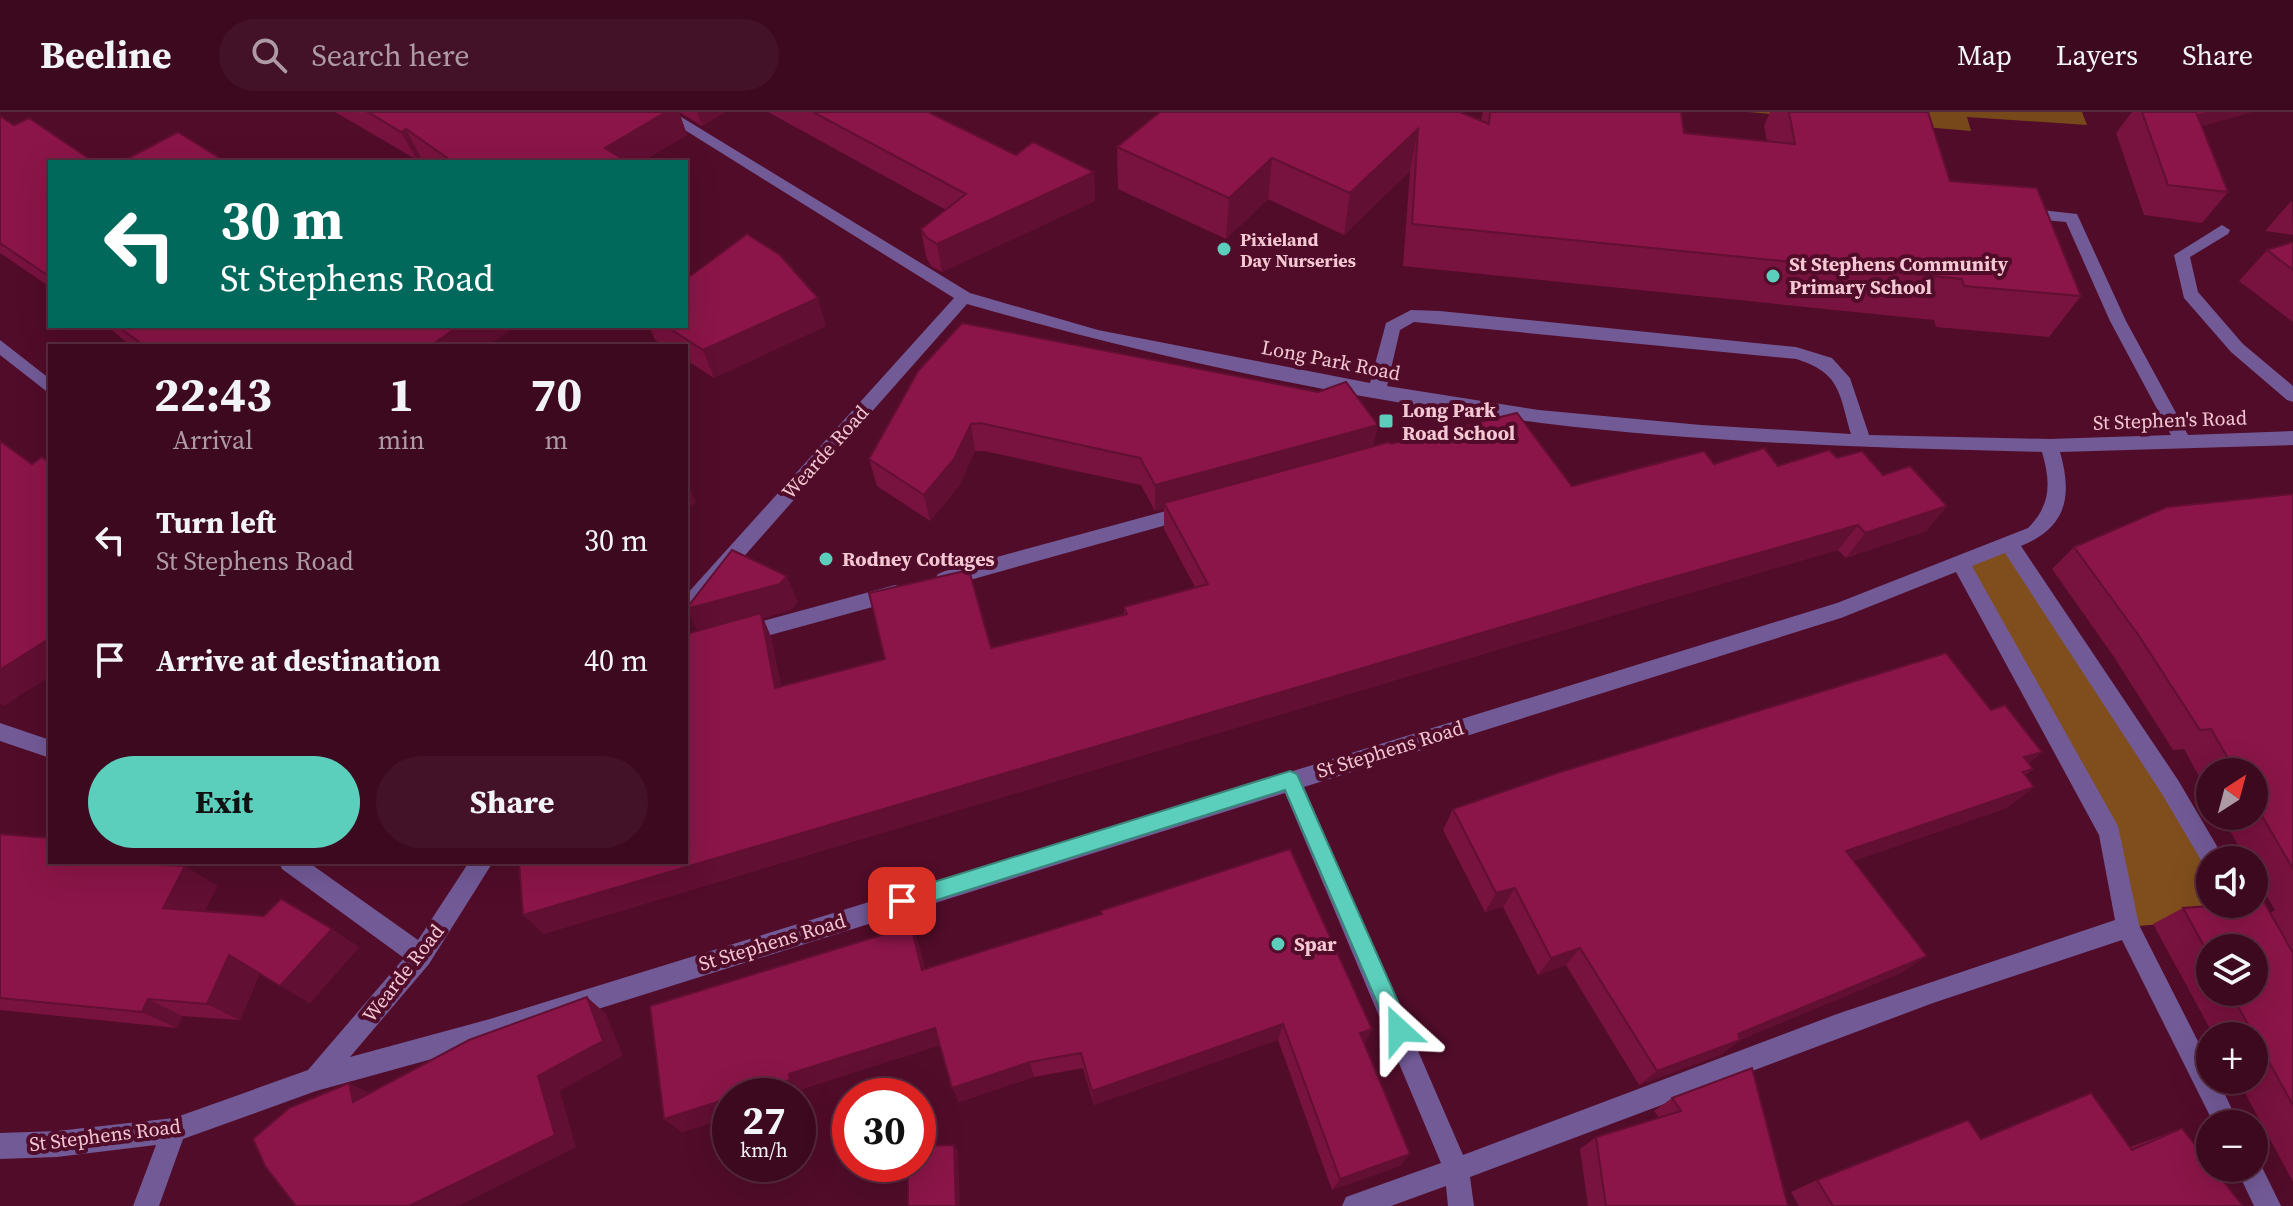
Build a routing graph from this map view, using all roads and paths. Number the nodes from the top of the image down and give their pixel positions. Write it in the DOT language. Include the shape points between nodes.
graph roads {
  1 [pos="663,112"];
  2 [pos="2004,212"];
  3 [pos="2222,230"];
  4 [pos="964,297"];
  5 [pos="0,346"];
  6 [pos="48,386"];
  7 [pos="1377,392"];
  8 [pos="2293,396"];
  9 [pos="1539,416"];
  10 [pos="1494,429"];
  11 [pos="2291,440"];
  12 [pos="1862,441"];
  13 [pos="2183,441"];
  14 [pos="2049,446"];
  15 [pos="1204,508"];
  16 [pos="2009,544"];
  17 [pos="1962,565"];
  18 [pos="688,606"];
  19 [pos="716,642"];
  20 [pos="0,732"];
  21 [pos="48,748"];
  22 [pos="1290,780"];
  23 [pos="2205,846"];
  24 [pos="293,864"];
  25 [pos="481,864"];
  26 [pos="2128,927"];
  27 [pos="421,956"];
  28 [pos="316,1079"];
  29 [pos="2220,1110"];
  30 [pos="174,1130"];
  31 [pos="0,1146"];
  32 [pos="1457,1171"];
  33 [pos="2256,1182"];
  34 [pos="146,1206"];
  35 [pos="1355,1206"];
  36 [pos="1461,1206"];
  37 [pos="2268,1206"];
  1 -- 4 [label="street, Long Park Road"];
  2 -- 13 [label="street" via="2072,218 2118,321"];
  3 -- 8 [label="street" via="2182,255 2190,294 2237,348"];
  4 -- 7 [label="street, Long Park Road" via="1098,336"];
  4 -- 18 [label="street, Wearde Road"];
  5 -- 6 [label="street"];
  7 -- 9 [label="street, Long Park Road"];
  7 -- 12 [label="street" via="1392,327 1411,316 1440,317 1796,353 1826,362 1844,382"];
  9 -- 10 [label="street"];
  9 -- 12 [label="street, Long Park Road"];
  11 -- 13 [label="street, St Stephen's Road"];
  12 -- 14 [label="street, Long Park Road"];
  13 -- 14 [label="street, St Stephen's Road"];
  14 -- 16 [label="street, St Stephens Road" via="2057,492 2053,517 2035,533"];
  15 -- 19 [label="street"];
  16 -- 17 [label="street, St Stephens Road"];
  16 -- 23 [label="street"];
  17 -- 22 [label="street, St Stephens Road" via="1841,610"];
  17 -- 26 [label="street" via="2110,833"];
  20 -- 21 [label="street"];
  22 -- 28 [label="street, St Stephens Road" via="432,1048"];
  22 -- 32 [label="street"];
  24 -- 27 [label="street"];
  25 -- 27 [label="street, Wearde Road"];
  26 -- 29 [label="street"];
  26 -- 32 [label="street" via="2046,951"];
  27 -- 28 [label="street, Wearde Road"];
  28 -- 30 [label="street, St Stephens Road"];
  30 -- 31 [label="street, St Stephens Road"];
  30 -- 34 [label="street"];
  32 -- 35 [label="street"];
  32 -- 36 [label="street"];
  33 -- 37 [label="street"];
}
